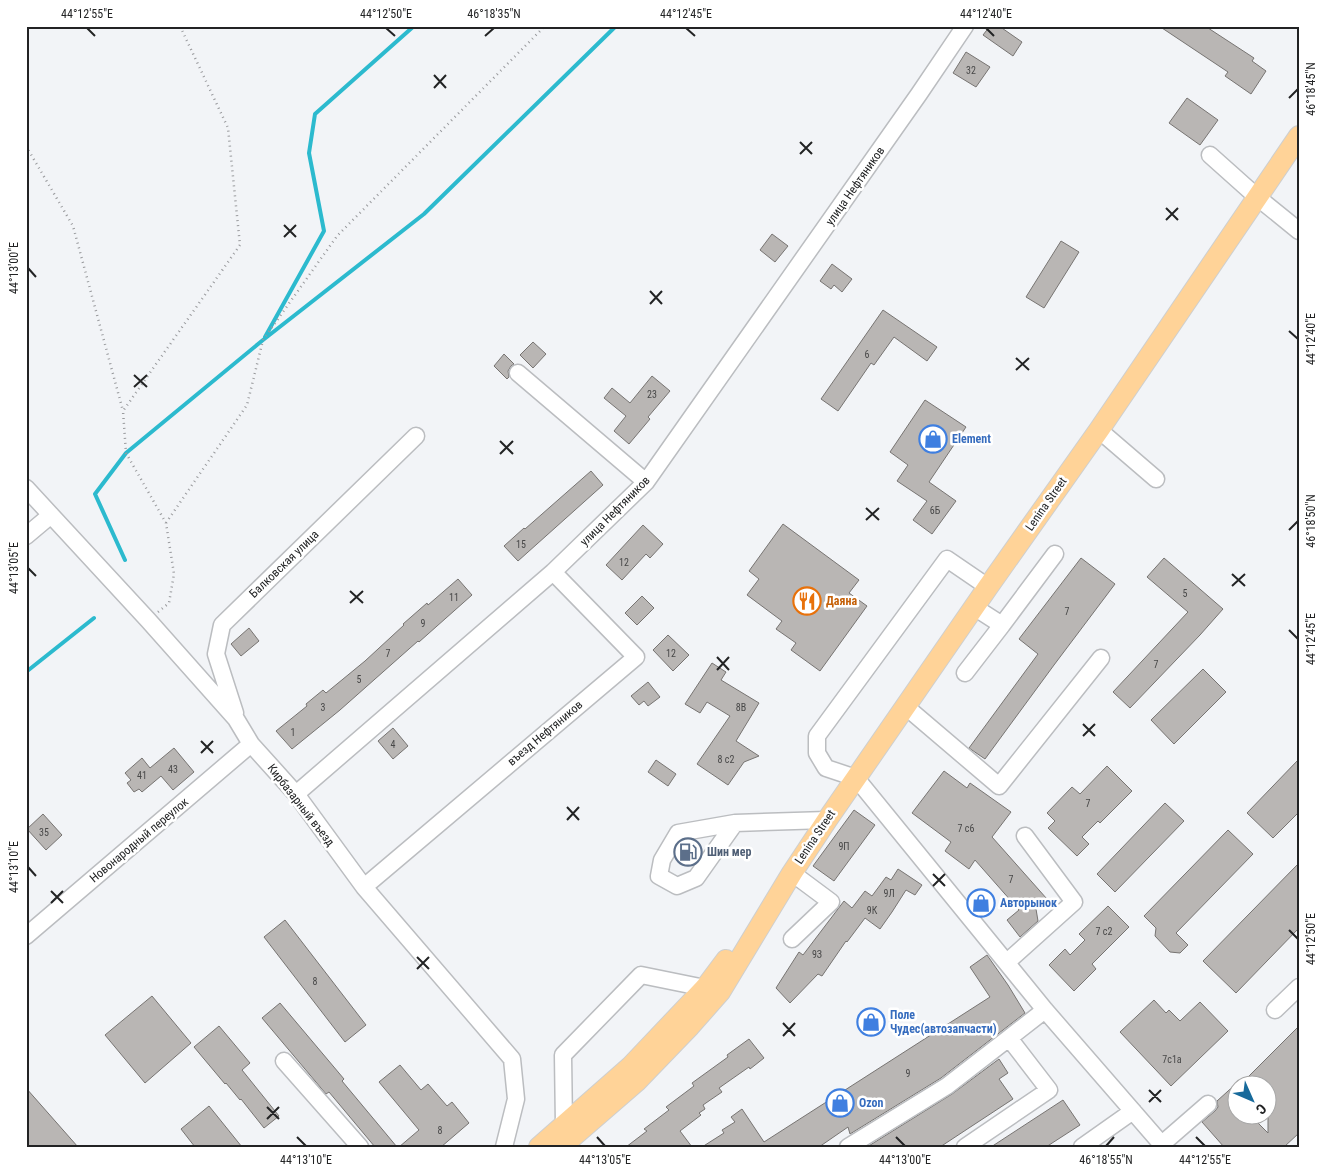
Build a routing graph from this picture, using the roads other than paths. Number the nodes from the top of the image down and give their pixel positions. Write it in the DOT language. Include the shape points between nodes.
graph roads {
  1 [pos="965,26"];
  2 [pos="1299,136"];
  3 [pos="1210,155"];
  4 [pos="1258,197"];
  5 [pos="1299,231"];
  6 [pos="518,373"];
  7 [pos="1099,430"];
  8 [pos="416,436"];
  9 [pos="1156,479"];
  10 [pos="646,482"];
  11 [pos="26,488"];
  12 [pos="51,515"];
  13 [pos="26,536"];
  14 [pos="1055,554"];
  15 [pos="553,572"];
  16 [pos="988,587"];
  17 [pos="974,607"];
  18 [pos="1002,625"];
  19 [pos="1101,658"];
  20 [pos="965,672"];
  21 [pos="905,706"];
  22 [pos="236,719"];
  23 [pos="251,744"];
  24 [pos="856,778"];
  25 [pos="296,794"];
  26 [pos="827,820"];
  27 [pos="735,823"];
  28 [pos="1025,836"];
  29 [pos="792,873"];
  30 [pos="364,887"];
  31 [pos="26,936"];
  32 [pos="792,939"];
  33 [pos="1007,962"];
  34 [pos="1299,987"];
  35 [pos="704,988"];
  36 [pos="1045,1010"];
  37 [pos="1275,1010"];
  38 [pos="1009,1038"];
  39 [pos="284,1061"];
  40 [pos="1208,1104"];
  41 [pos="1133,1111"];
  42 [pos="564,1126"];
  43 [pos="1163,1146"];
  44 [pos="360,1147"];
  45 [pos="504,1147"];
  46 [pos="540,1147"];
  47 [pos="561,1147"];
  48 [pos="848,1147"];
  49 [pos="965,1147"];
  50 [pos="1082,1147"];
  1 -- 10 [label="street, улица Нефтяников"];
  2 -- 4 [label="main road, Lenina Street"];
  3 -- 4 [label="street"];
  4 -- 5 [label="street"];
  4 -- 7 [label="main road, Lenina Street"];
  6 -- 10 [label="street"];
  7 -- 9 [label="street"];
  7 -- 16 [label="main road, Lenina Street"];
  8 -- 22 [label="street, Балковская улица" via="222,625 216,654"];
  10 -- 15 [label="street, улица Нефтяников"];
  11 -- 12 [label="street, Кирбазарный въезд"];
  12 -- 13 [label="street"];
  12 -- 22 [label="street, Кирбазарный въезд"];
  14 -- 18 [label="street"];
  15 -- 25 [label="street, улица Нефтяников"];
  15 -- 30 [label="street, въезд Нефтяников" via="636,657"];
  16 -- 17 [label="main road, Lenina Street"];
  16 -- 24 [label="street" via="948,559 817,736 817,753 826,768"];
  17 -- 18 [label="street"];
  17 -- 21 [label="main road, Lenina Street"];
  18 -- 20 [label="street"];
  19 -- 21 [label="street" via="999,786"];
  21 -- 24 [label="main road, Lenina Street"];
  22 -- 23 [label="street, Кирбазарный въезд"];
  23 -- 25 [label="street, Кирбазарный въезд"];
  23 -- 31 [label="street, Новонародный переулок"];
  24 -- 26 [label="main road, Lenina Street"];
  24 -- 33 [label="street"];
  25 -- 30 [label="street, Кирбазарный въезд"];
  26 -- 27 [label="street"];
  26 -- 29 [label="main road, Lenina Street"];
  27 -- 27 [label="street" via="678,833 662,860 659,876 677,886 696,878"];
  28 -- 33 [label="street" via="1074,902"];
  29 -- 32 [label="street" via="831,902"];
  29 -- 35 [label="main road, Lenina Street"];
  29 -- 47 [label="main road, Lenina Street" via="720,992 636,1082"];
  30 -- 45 [label="street, Кирбазарный въезд" via="512,1059 516,1099"];
  33 -- 36 [label="street"];
  34 -- 37 [label="street"];
  35 -- 42 [label="main road, Lenina Street" via="631,1066"];
  35 -- 42 [label="street" via="641,975 564,1055"];
  36 -- 38 [label="street"];
  36 -- 41 [label="street"];
  38 -- 48 [label="street" via="947,1086"];
  38 -- 49 [label="street" via="1049,1090"];
  39 -- 44 [label="street"];
  40 -- 43 [label="street"];
  41 -- 43 [label="street"];
  41 -- 50 [label="street"];
  42 -- 46 [label="main road, Lenina Street"];
}
